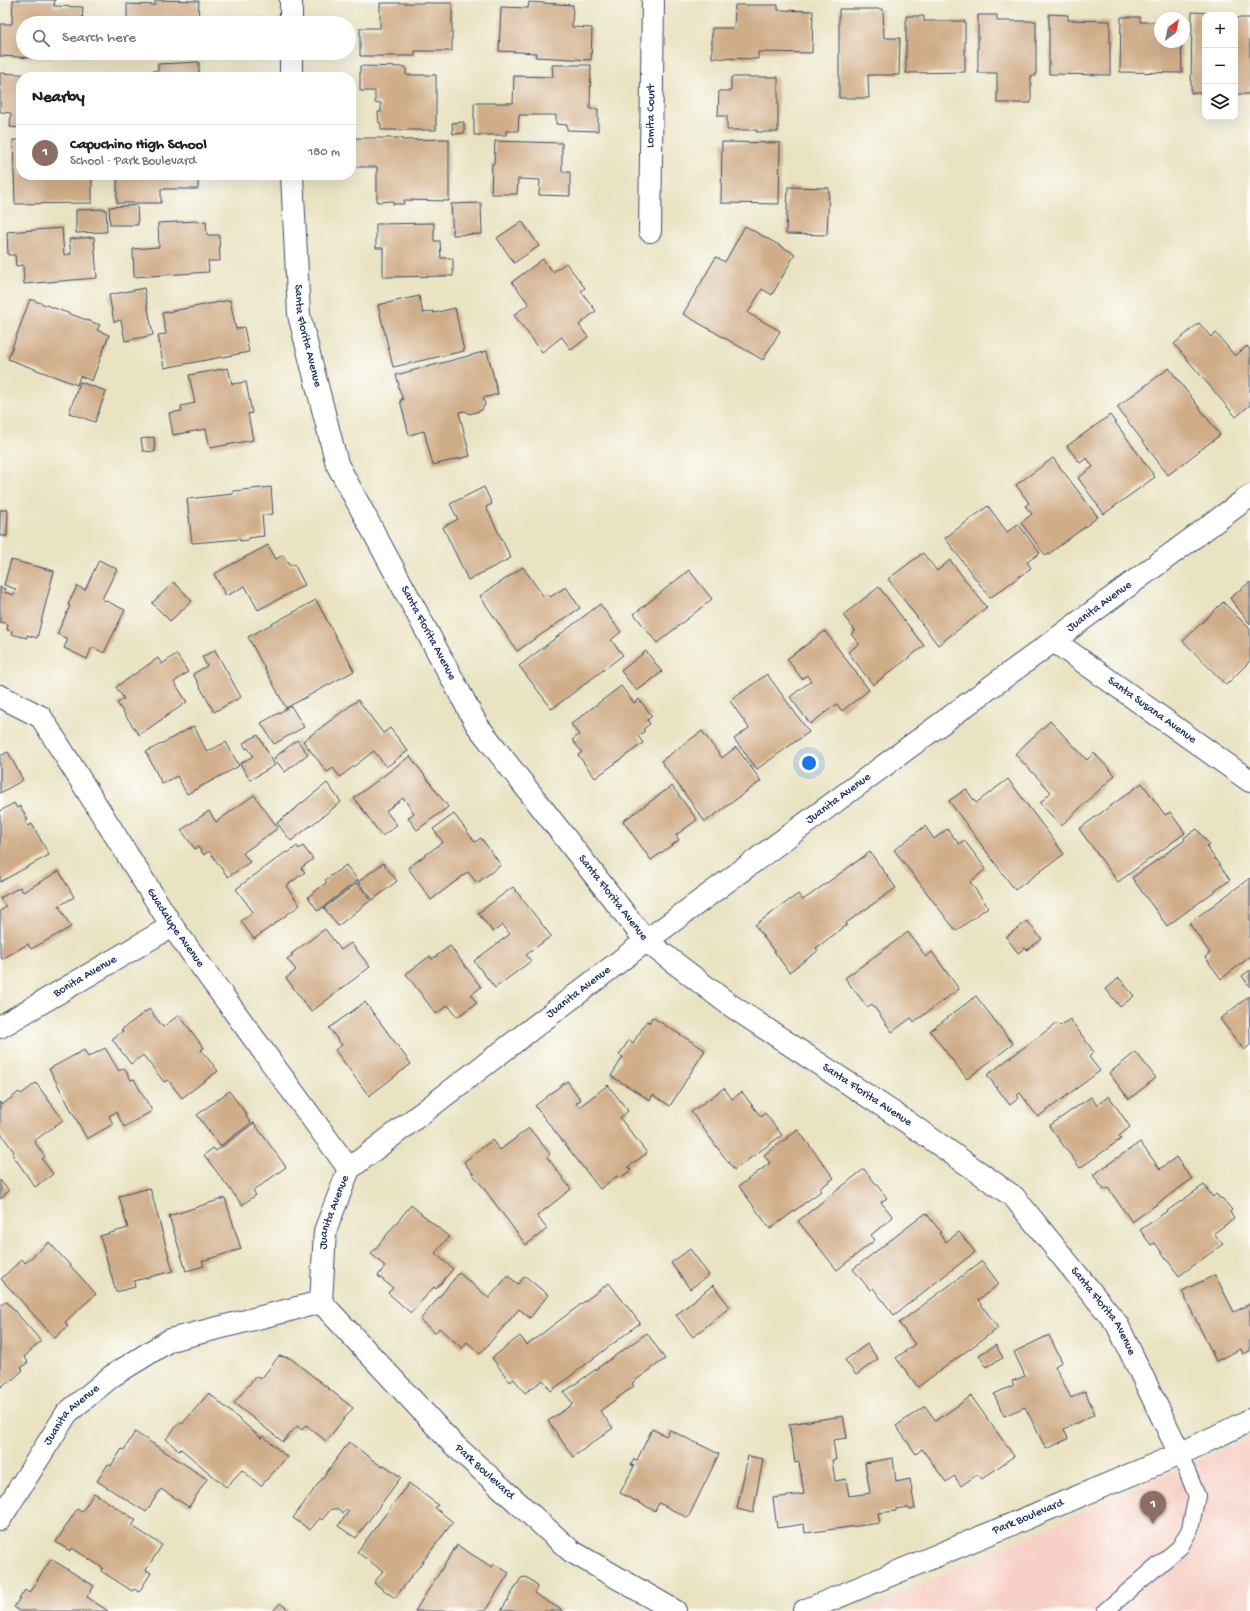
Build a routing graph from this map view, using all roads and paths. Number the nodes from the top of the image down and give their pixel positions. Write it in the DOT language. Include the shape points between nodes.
graph roads {
  1 [pos="291,0"];
  2 [pos="653,0"];
  3 [pos="291,16"];
  4 [pos="291,60"];
  5 [pos="291,72"];
  6 [pos="292,180"];
  7 [pos="650,231"];
  8 [pos="1250,496"];
  9 [pos="1054,641"];
  10 [pos="0,696"];
  11 [pos="1250,781"];
  12 [pos="172,926"];
  13 [pos="646,941"];
  14 [pos="0,1027"];
  15 [pos="349,1169"];
  16 [pos="321,1302"];
  17 [pos="1250,1420"];
  18 [pos="1180,1454"];
  19 [pos="0,1519"];
  20 [pos="675,1611"];
  21 [pos="804,1611"];
  22 [pos="1105,1611"];
  1 -- 3 [label="street"];
  2 -- 7 [label="street, Lomita Court"];
  4 -- 5 [label="street"];
  6 -- 13 [label="street, Santa Florita Avenue" via="299,315 337,464 477,726"];
  8 -- 9 [label="street, Juanita Avenue"];
  9 -- 11 [label="street, Santa Susana Avenue"];
  9 -- 13 [label="street, Juanita Avenue"];
  10 -- 12 [label="street, Guadalupe Avenue" via="41,717"];
  12 -- 14 [label="street, Bonita Avenue"];
  12 -- 15 [label="street, Guadalupe Avenue"];
  13 -- 15 [label="street, Juanita Avenue"];
  13 -- 18 [label="street, Santa Florita Avenue" via="730,1005 910,1124 1014,1197 1117,1324"];
  15 -- 16 [label="street, Juanita Avenue" via="325,1232"];
  16 -- 19 [label="street, Juanita Avenue" via="170,1340 112,1376 67,1413"];
  16 -- 20 [label="street, Park Boulevard" via="452,1443 571,1551"];
  17 -- 18 [label="street, Park Boulevard"];
  18 -- 21 [label="street, Park Boulevard"];
  18 -- 22 [label="lane" via="1197,1496 1190,1529 1180,1547"];
}
